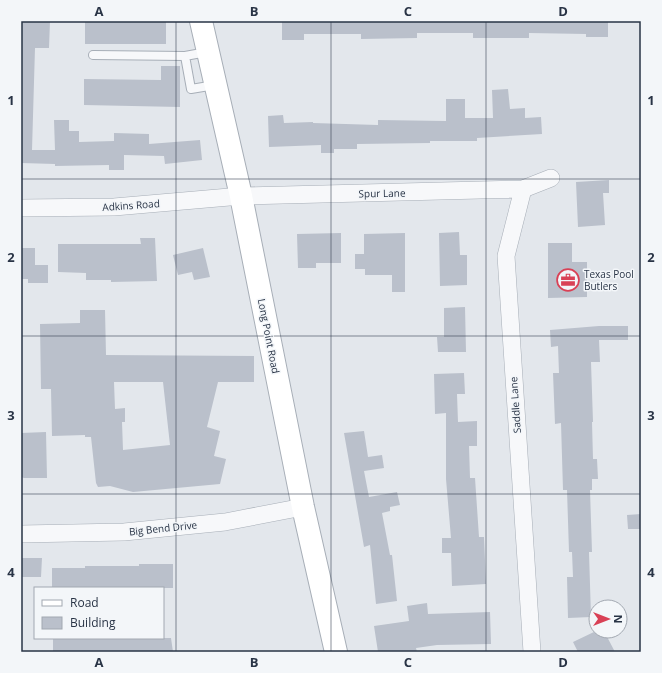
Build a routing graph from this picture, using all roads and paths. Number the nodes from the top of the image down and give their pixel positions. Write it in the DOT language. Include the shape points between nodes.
graph roads {
  1 [pos="202,21"];
  2 [pos="208,51"];
  3 [pos="93,55"];
  4 [pos="185,56"];
  5 [pos="215,84"];
  6 [pos="551,178"];
  7 [pos="523,189"];
  8 [pos="241,196"];
  9 [pos="21,208"];
  10 [pos="303,508"];
  11 [pos="21,534"];
  12 [pos="336,652"];
  13 [pos="532,652"];
  1 -- 2 [label="main road, Long Point Road"];
  2 -- 4 [label="lane"];
  2 -- 5 [label="main road, Long Point Road"];
  3 -- 4 [label="lane"];
  4 -- 5 [label="lane" via="191,89"];
  5 -- 8 [label="main road, Long Point Road"];
  6 -- 7 [label="street"];
  7 -- 8 [label="street, Spur Lane"];
  7 -- 13 [label="street, Saddle Lane" via="506,256"];
  8 -- 9 [label="street, Adkins Road" via="114,207"];
  8 -- 10 [label="main road, Long Point Road"];
  10 -- 11 [label="street, Big Bend Drive" via="225,522 124,532"];
  10 -- 12 [label="main road, Long Point Road"];
}
